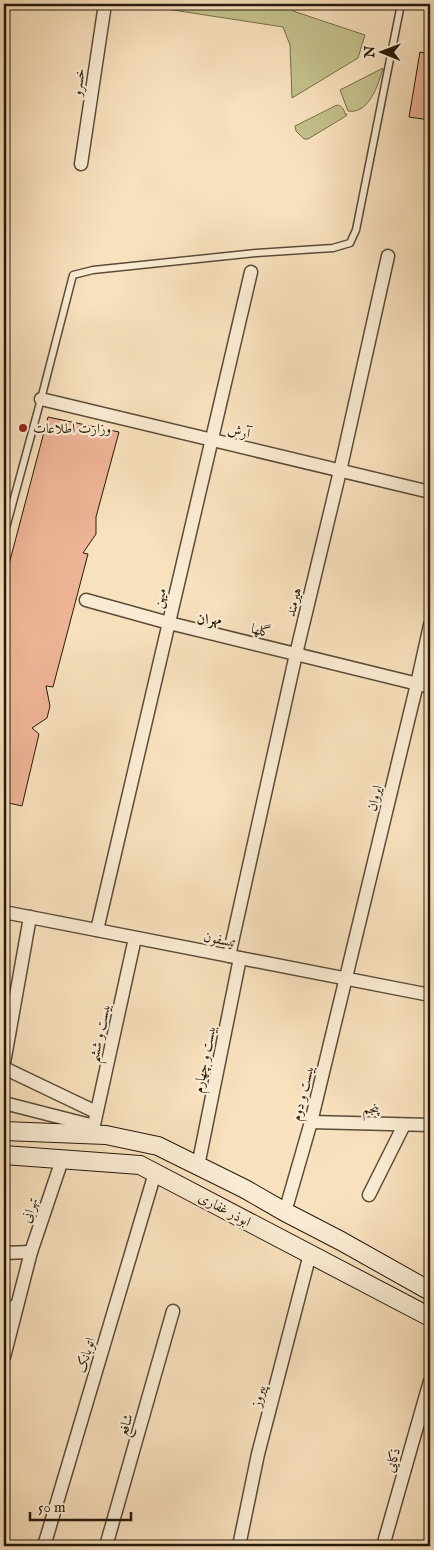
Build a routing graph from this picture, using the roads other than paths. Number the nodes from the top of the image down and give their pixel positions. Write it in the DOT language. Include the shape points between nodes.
graph roads {
  1 [pos="105,4"];
  2 [pos="401,4"];
  3 [pos="81,164"];
  4 [pos="388,256"];
  5 [pos="251,272"];
  6 [pos="41,399"];
  7 [pos="212,440"];
  8 [pos="340,471"];
  9 [pos="430,492"];
  10 [pos="4,534"];
  11 [pos="86,600"];
  12 [pos="169,623"];
  13 [pos="430,625"];
  14 [pos="296,654"];
  15 [pos="417,684"];
  16 [pos="430,687"];
  17 [pos="4,912"];
  18 [pos="30,917"];
  19 [pos="97,930"];
  20 [pos="135,938"];
  21 [pos="234,957"];
  22 [pos="345,979"];
  23 [pos="430,995"];
  24 [pos="4,1063"];
  25 [pos="4,1068"];
  26 [pos="4,1103"];
  27 [pos="96,1112"];
  28 [pos="311,1122"];
  29 [pos="404,1125"];
  30 [pos="430,1125"];
  31 [pos="93,1130"];
  32 [pos="4,1131"];
  33 [pos="68,1134"];
  34 [pos="4,1155"];
  35 [pos="62,1160"];
  36 [pos="198,1166"];
  37 [pos="155,1173"];
  38 [pos="370,1195"];
  39 [pos="284,1212"];
  40 [pos="31,1252"];
  41 [pos="4,1253"];
  42 [pos="310,1254"];
  43 [pos="430,1291"];
  44 [pos="17,1305"];
  45 [pos="173,1311"];
  46 [pos="4,1312"];
  47 [pos="430,1318"];
  48 [pos="4,1358"];
  49 [pos="430,1381"];
  50 [pos="44,1546"];
  51 [pos="106,1546"];
  52 [pos="239,1546"];
  53 [pos="383,1546"];
  1 -- 3 [label="street, خسرو"];
  2 -- 6 [label="lane" via="356,230 350,243 333,248 256,252 73,275"];
  4 -- 8 [label="street, هیرمند"];
  5 -- 7 [label="street, میهن"];
  6 -- 7 [label="street, آرش"];
  6 -- 10 [label="lane"];
  7 -- 8 [label="street, آرش"];
  7 -- 12 [label="street, میهن"];
  8 -- 9 [label="street, آرش"];
  8 -- 14 [label="street, هیرمند"];
  11 -- 12 [label="street, گلها"];
  12 -- 14 [label="street, گلها"];
  12 -- 19 [label="street, میهن"];
  13 -- 15 [label="street, ایروان"];
  14 -- 15 [label="street, گلها"];
  14 -- 21 [label="street, هیرمند"];
  15 -- 16 [label="street, گلها"];
  15 -- 22 [label="street, ایروان"];
  17 -- 18 [label="street, تیسفون"];
  18 -- 19 [label="street, تیسفون"];
  18 -- 24 [label="street"];
  19 -- 20 [label="street, تیسفون"];
  20 -- 21 [label="street, تیسفون"];
  20 -- 27 [label="street, بیست و ششم"];
  21 -- 22 [label="street, تیسفون"];
  21 -- 36 [label="street, بیست و چهارم"];
  22 -- 23 [label="street, تیسفون"];
  22 -- 28 [label="street, بیست و دوم"];
  25 -- 27 [label="street"];
  26 -- 31 [label="street"];
  27 -- 31 [label="street, بیست و ششم"];
  28 -- 29 [label="street, پنجم"];
  28 -- 39 [label="street, بیست و دوم"];
  29 -- 30 [label="street, پنجم"];
  29 -- 38 [label="street"];
  31 -- 33 [label="main road, ابوذر غفاری"];
  31 -- 36 [label="main road, ابوذر غفاری" via="158,1146"];
  32 -- 33 [label="main road, ابوذر غفاری"];
  33 -- 35 [label="main road"];
  34 -- 35 [label="main road, ابوذر غفاری"];
  35 -- 37 [label="main road, ابوذر غفاری" via="140,1165"];
  35 -- 40 [label="street, تهرانی"];
  36 -- 39 [label="main road, ابوذر غفاری"];
  37 -- 42 [label="main road, ابوذر غفاری"];
  37 -- 50 [label="street, اتوبانک"];
  39 -- 43 [label="main road, ابوذر غفاری"];
  40 -- 41 [label="street"];
  40 -- 44 [label="street, تهرانی"];
  42 -- 47 [label="main road, ابوذر غفاری"];
  42 -- 52 [label="street, پیروز" via="258,1454"];
  44 -- 46 [label="street"];
  44 -- 48 [label="street, تهرانی"];
  45 -- 51 [label="street, شافع"];
  49 -- 53 [label="street, ذکایی"];
}
